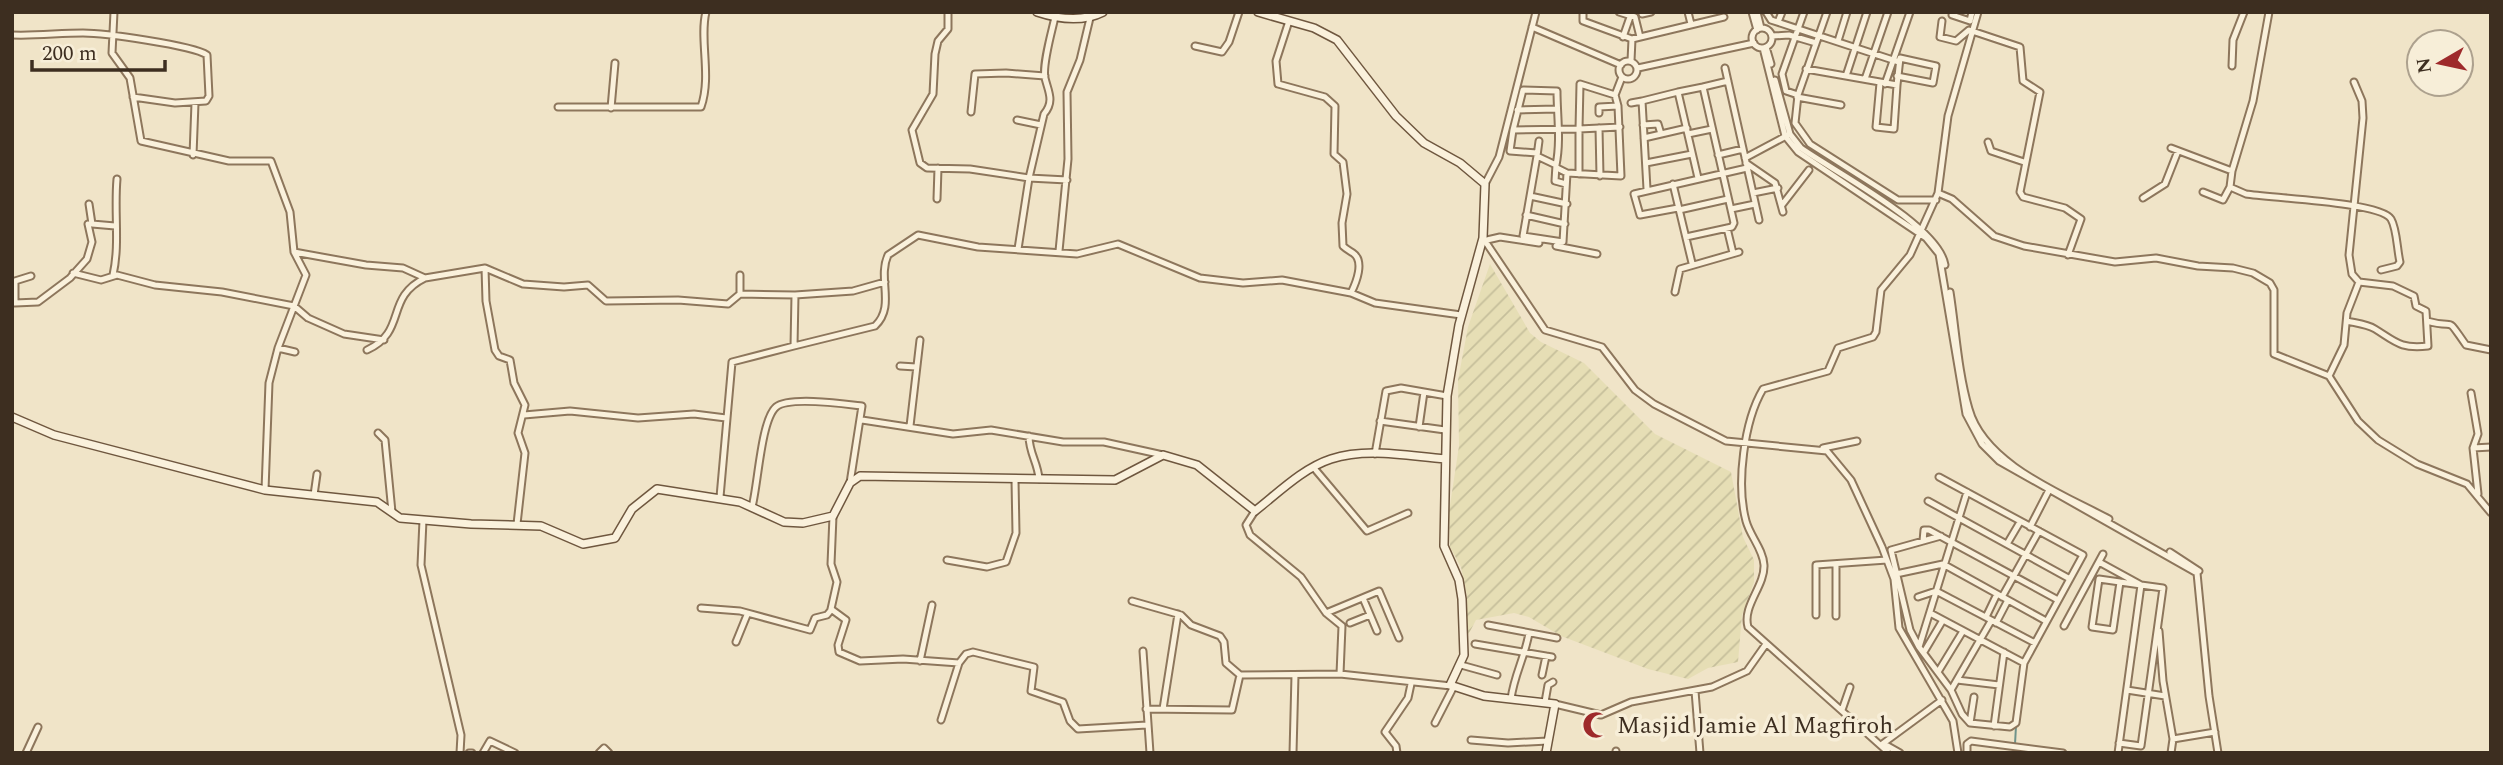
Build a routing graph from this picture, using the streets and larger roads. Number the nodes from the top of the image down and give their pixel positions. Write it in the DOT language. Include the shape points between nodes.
graph roads {
  1 [pos="114,12"];
  2 [pos="706,12"];
  3 [pos="948,12"];
  4 [pos="1037,12"];
  5 [pos="1103,12"];
  6 [pos="1239,12"];
  7 [pos="1258,12"];
  8 [pos="1536,12"];
  9 [pos="1583,12"];
  10 [pos="1619,12"];
  11 [pos="1651,12"];
  12 [pos="1688,12"];
  13 [pos="1710,12"];
  14 [pos="1754,12"];
  15 [pos="1766,12"];
  16 [pos="1782,12"];
  17 [pos="1804,12"];
  18 [pos="1827,12"];
  19 [pos="1847,12"];
  20 [pos="1867,12"];
  21 [pos="1888,12"];
  22 [pos="1910,12"];
  23 [pos="1953,12"];
  24 [pos="1972,12"];
  25 [pos="1978,12"];
  26 [pos="2244,12"];
  27 [pos="2269,12"];
  28 [pos="1642,13"];
  29 [pos="1066,15"];
  30 [pos="1055,17"];
  31 [pos="1632,17"];
  32 [pos="1724,17"];
  33 [pos="1090,18"];
  34 [pos="1712,19"];
  35 [pos="1289,21"];
  36 [pos="1941,21"];
  37 [pos="1778,22"];
  38 [pos="1690,24"];
  39 [pos="1532,27"];
  40 [pos="1759,29"];
  41 [pos="1798,29"];
  42 [pos="1972,30"];
  43 [pos="12,35"];
  44 [pos="1818,35"];
  45 [pos="1772,36"];
  46 [pos="112,37"];
  47 [pos="1623,37"];
  48 [pos="1796,37"];
  49 [pos="1636,38"];
  50 [pos="1838,41"];
  51 [pos="1754,43"];
  52 [pos="1816,43"];
  53 [pos="1195,46"];
  54 [pos="1765,47"];
  55 [pos="1856,48"];
  56 [pos="1873,54"];
  57 [pos="1631,61"];
  58 [pos="1891,61"];
  59 [pos="1899,62"];
  60 [pos="615,63"];
  61 [pos="1620,65"];
  62 [pos="2232,66"];
  63 [pos="1638,68"];
  64 [pos="1725,68"];
  65 [pos="1806,69"];
  66 [pos="1045,76"];
  67 [pos="1846,76"];
  68 [pos="1897,76"];
  69 [pos="1622,77"];
  70 [pos="1865,79"];
  71 [pos="1573,81"];
  72 [pos="1728,81"];
  73 [pos="2354,82"];
  74 [pos="1882,83"];
  75 [pos="1580,84"];
  76 [pos="1897,85"];
  77 [pos="1703,87"];
  78 [pos="1599,91"];
  79 [pos="1678,92"];
  80 [pos="1051,96"];
  81 [pos="1615,96"];
  82 [pos="1798,96"];
  83 [pos="133,97"];
  84 [pos="1067,98"];
  85 [pos="1642,101"];
  86 [pos="195,103"];
  87 [pos="1631,103"];
  88 [pos="1841,105"];
  89 [pos="1618,106"];
  90 [pos="558,107"];
  91 [pos="611,107"];
  92 [pos="1557,109"];
  93 [pos="1517,110"];
  94 [pos="971,112"];
  95 [pos="1017,120"];
  96 [pos="1041,125"];
  97 [pos="1643,125"];
  98 [pos="1620,127"];
  99 [pos="1599,128"];
  100 [pos="1713,128"];
  101 [pos="1557,129"];
  102 [pos="1578,129"];
  103 [pos="1513,130"];
  104 [pos="1687,131"];
  105 [pos="1661,134"];
  106 [pos="1788,135"];
  107 [pos="1644,138"];
  108 [pos="1539,141"];
  109 [pos="1988,142"];
  110 [pos="2171,148"];
  111 [pos="1743,149"];
  112 [pos="2178,151"];
  113 [pos="1692,154"];
  114 [pos="193,155"];
  115 [pos="1537,155"];
  116 [pos="1558,155"];
  117 [pos="1718,155"];
  118 [pos="1545,158"];
  119 [pos="2024,162"];
  120 [pos="1646,163"];
  121 [pos="1746,163"];
  122 [pos="1557,167"];
  123 [pos="938,168"];
  124 [pos="1809,170"];
  125 [pos="2232,171"];
  126 [pos="1567,173"];
  127 [pos="1723,173"];
  128 [pos="1579,174"];
  129 [pos="1600,176"];
  130 [pos="1028,178"];
  131 [pos="1698,178"];
  132 [pos="117,179"];
  133 [pos="1067,180"];
  134 [pos="1485,184"];
  135 [pos="1566,184"];
  136 [pos="1672,184"];
  137 [pos="2230,187"];
  138 [pos="1778,188"];
  139 [pos="1647,189"];
  140 [pos="2203,192"];
  141 [pos="1753,193"];
  142 [pos="1530,196"];
  143 [pos="1937,197"];
  144 [pos="2143,198"];
  145 [pos="937,199"];
  146 [pos="1728,199"];
  147 [pos="89,204"];
  148 [pos="1566,204"];
  149 [pos="1755,204"];
  150 [pos="1782,205"];
  151 [pos="2354,206"];
  152 [pos="1679,209"];
  153 [pos="1731,209"];
  154 [pos="1783,212"];
  155 [pos="1526,215"];
  156 [pos="1759,220"];
  157 [pos="88,224"];
  158 [pos="1565,224"];
  159 [pos="115,226"];
  160 [pos="1727,228"];
  161 [pos="1921,231"];
  162 [pos="1686,237"];
  163 [pos="1485,239"];
  164 [pos="1018,249"];
  165 [pos="1059,251"];
  166 [pos="294,252"];
  167 [pos="1597,254"];
  168 [pos="2068,255"];
  169 [pos="1692,263"];
  170 [pos="485,268"];
  171 [pos="2381,270"];
  172 [pos="73,273"];
  173 [pos="113,275"];
  174 [pos="740,275"];
  175 [pos="31,276"];
  176 [pos="425,278"];
  177 [pos="885,282"];
  178 [pos="2359,282"];
  179 [pos="1675,292"];
  180 [pos="1351,293"];
  181 [pos="740,294"];
  182 [pos="795,295"];
  183 [pos="14,303"];
  184 [pos="294,306"];
  185 [pos="1461,315"];
  186 [pos="2347,321"];
  187 [pos="2427,321"];
  188 [pos="920,340"];
  189 [pos="384,341"];
  190 [pos="794,346"];
  191 [pos="278,348"];
  192 [pos="2491,349"];
  193 [pos="367,350"];
  194 [pos="295,352"];
  195 [pos="900,366"];
  196 [pos="916,367"];
  197 [pos="2329,376"];
  198 [pos="1424,392"];
  199 [pos="2472,393"];
  200 [pos="1447,396"];
  201 [pos="524,415"];
  202 [pos="12,417"];
  203 [pos="726,418"];
  204 [pos="862,420"];
  205 [pos="1380,421"];
  206 [pos="910,426"];
  207 [pos="1419,427"];
  208 [pos="1446,430"];
  209 [pos="378,433"];
  210 [pos="1029,436"];
  211 [pos="1857,441"];
  212 [pos="1745,445"];
  213 [pos="2491,447"];
  214 [pos="1823,448"];
  215 [pos="2473,448"];
  216 [pos="1375,454"];
  217 [pos="1163,455"];
  218 [pos="1445,459"];
  219 [pos="1314,468"];
  220 [pos="317,474"];
  221 [pos="1939,477"];
  222 [pos="1039,479"];
  223 [pos="1015,480"];
  224 [pos="850,483"];
  225 [pos="2050,489"];
  226 [pos="265,490"];
  227 [pos="1967,492"];
  228 [pos="2478,494"];
  229 [pos="314,495"];
  230 [pos="719,497"];
  231 [pos="2491,499"];
  232 [pos="1928,501"];
  233 [pos="2483,501"];
  234 [pos="752,507"];
  235 [pos="1255,511"];
  236 [pos="392,512"];
  237 [pos="1408,513"];
  238 [pos="2491,513"];
  239 [pos="833,516"];
  240 [pos="1959,518"];
  241 [pos="423,520"];
  242 [pos="2020,522"];
  243 [pos="517,524"];
  244 [pos="2030,527"];
  245 [pos="2039,531"];
  246 [pos="1942,536"];
  247 [pos="1923,541"];
  248 [pos="1951,542"];
  249 [pos="2007,544"];
  250 [pos="2027,554"];
  251 [pos="2103,554"];
  252 [pos="947,560"];
  253 [pos="1887,560"];
  254 [pos="2099,562"];
  255 [pos="1856,564"];
  256 [pos="1943,564"];
  257 [pos="1836,565"];
  258 [pos="1856,573"];
  259 [pos="1896,574"];
  260 [pos="2014,575"];
  261 [pos="2070,579"];
  262 [pos="2120,582"];
  263 [pos="2141,585"];
  264 [pos="1936,592"];
  265 [pos="2082,593"];
  266 [pos="1927,595"];
  267 [pos="2096,595"];
  268 [pos="1918,597"];
  269 [pos="2002,597"];
  270 [pos="1363,598"];
  271 [pos="2058,600"];
  272 [pos="1132,601"];
  273 [pos="1932,603"];
  274 [pos="932,606"];
  275 [pos="701,608"];
  276 [pos="831,610"];
  277 [pos="1326,613"];
  278 [pos="1930,613"];
  279 [pos="1178,614"];
  280 [pos="747,615"];
  281 [pos="1370,615"];
  282 [pos="1816,615"];
  283 [pos="1836,616"];
  284 [pos="2159,619"];
  285 [pos="1943,620"];
  286 [pos="1991,620"];
  287 [pos="2046,621"];
  288 [pos="1350,623"];
  289 [pos="1488,625"];
  290 [pos="2064,626"];
  291 [pos="1377,631"];
  292 [pos="1963,631"];
  293 [pos="1529,633"];
  294 [pos="1399,638"];
  295 [pos="1557,638"];
  296 [pos="1981,640"];
  297 [pos="736,642"];
  298 [pos="2035,643"];
  299 [pos="1475,644"];
  300 [pos="1766,644"];
  301 [pos="1921,649"];
  302 [pos="1143,651"];
  303 [pos="2004,652"];
  304 [pos="1526,653"];
  305 [pos="920,661"];
  306 [pos="959,663"];
  307 [pos="2024,663"];
  308 [pos="1461,665"];
  309 [pos="1938,672"];
  310 [pos="1340,674"];
  311 [pos="1240,675"];
  312 [pos="1295,675"];
  313 [pos="1497,675"];
  314 [pos="1542,675"];
  315 [pos="1957,680"];
  316 [pos="1553,682"];
  317 [pos="1411,684"];
  318 [pos="1999,685"];
  319 [pos="1452,687"];
  320 [pos="1850,687"];
  321 [pos="1951,690"];
  322 [pos="2127,690"];
  323 [pos="1695,691"];
  324 [pos="2148,693"];
  325 [pos="2165,696"];
  326 [pos="1973,697"];
  327 [pos="1511,699"];
  328 [pos="1942,700"];
  329 [pos="1545,702"];
  330 [pos="1957,703"];
  331 [pos="1555,705"];
  332 [pos="1972,705"];
  333 [pos="1146,709"];
  334 [pos="1163,709"];
  335 [pos="1842,710"];
  336 [pos="941,720"];
  337 [pos="1435,723"];
  338 [pos="1970,723"];
  339 [pos="1147,725"];
  340 [pos="1994,726"];
  341 [pos="38,727"];
  342 [pos="2216,732"];
  343 [pos="2173,739"];
  344 [pos="1471,740"];
  345 [pos="1548,741"];
  346 [pos="2119,743"];
  347 [pos="1883,744"];
  348 [pos="2014,749"];
  349 [pos="2036,750"];
  350 [pos="26,753"];
  351 [pos="460,753"];
  352 [pos="483,753"];
  353 [pos="515,753"];
  354 [pos="599,753"];
  355 [pos="609,753"];
  356 [pos="1150,753"];
  357 [pos="1293,753"];
  358 [pos="1397,753"];
  359 [pos="1546,753"];
  360 [pos="1700,753"];
  361 [pos="1889,753"];
  362 [pos="1900,753"];
  363 [pos="1958,753"];
  364 [pos="1967,753"];
  365 [pos="2063,753"];
  366 [pos="2118,753"];
  367 [pos="2171,753"];
  368 [pos="2220,753"];
  1 -- 46 [label="street"];
  2 -- 91 [label="street" via="701,107"];
  3 -- 123 [label="street" via="948,29 935,54 933,94 912,130 920,163"];
  4 -- 30 [label="street"];
  5 -- 33 [label="street"];
  6 -- 53 [label="street" via="1222,52"];
  7 -- 35 [label="street"];
  8 -- 39 [label="street"];
  9 -- 47 [label="street" via="1583,21"];
  10 -- 31 [label="street"];
  11 -- 28 [label="street"];
  12 -- 38 [label="street"];
  13 -- 34 [label="street"];
  14 -- 40 [label="street"];
  15 -- 37 [label="street"];
  16 -- 37 [label="street"];
  17 -- 41 [label="street"];
  18 -- 44 [label="street"];
  19 -- 50 [label="street"];
  20 -- 55 [label="street"];
  21 -- 56 [label="street"];
  22 -- 58 [label="street"];
  23 -- 24 [label="street" via="1969,21"];
  25 -- 42 [label="street"];
  26 -- 62 [label="street" via="2233,40"];
  27 -- 125 [label="street" via="2253,101"];
  28 -- 31 [label="street"];
  29 -- 30 [label="street"];
  29 -- 33 [label="street"];
  30 -- 66 [label="street"];
  31 -- 47 [label="street"];
  31 -- 49 [label="street"];
  32 -- 34 [label="street"];
  33 -- 84 [label="street"];
  34 -- 38 [label="street"];
  35 -- 134 [label="street" via="1337,40 1384,104 1412,132"];
  35 -- 180 [label="street" via="1276,61 1278,84 1325,97 1335,106 1334,154 1343,162 1346,187 1343,246 1355,254 1358,265"];
  36 -- 42 [label="street" via="1940,37 1956,41"];
  37 -- 41 [label="street"];
  38 -- 49 [label="street"];
  39 -- 61 [label="street"];
  39 -- 134 [label="street" via="1499,157"];
  40 -- 45 [label="street" via="1767,29"];
  40 -- 51 [label="street"];
  41 -- 44 [label="street"];
  41 -- 48 [label="street"];
  42 -- 119 [label="street" via="2018,45 2023,81 2039,90"];
  42 -- 143 [label="street" via="1948,116"];
  43 -- 46 [label="street"];
  44 -- 50 [label="street"];
  44 -- 52 [label="street"];
  45 -- 48 [label="street"];
  45 -- 54 [label="street"];
  46 -- 83 [label="street" via="113,56 129,74"];
  46 -- 86 [label="street" via="204,53 209,96"];
  47 -- 49 [label="street"];
  48 -- 52 [label="street"];
  48 -- 82 [label="street" via="1782,74 1786,91"];
  49 -- 57 [label="street"];
  50 -- 55 [label="street"];
  51 -- 54 [label="street"];
  51 -- 63 [label="street"];
  52 -- 65 [label="street"];
  54 -- 106 [label="street"];
  55 -- 56 [label="street"];
  55 -- 67 [label="street"];
  56 -- 58 [label="street"];
  56 -- 70 [label="street"];
  57 -- 61 [label="street"];
  57 -- 63 [label="street"];
  58 -- 59 [label="street"];
  58 -- 74 [label="street"];
  59 -- 68 [label="street"];
  59 -- 68 [label="street" via="1900,58 1936,66 1933,83"];
  60 -- 91 [label="street"];
  61 -- 69 [label="street"];
  63 -- 69 [label="street" via="1635,77"];
  64 -- 72 [label="street"];
  65 -- 67 [label="street"];
  65 -- 82 [label="street"];
  66 -- 80 [label="street"];
  66 -- 94 [label="street" via="975,74"];
  67 -- 70 [label="street"];
  68 -- 76 [label="street"];
  69 -- 81 [label="street"];
  70 -- 74 [label="street"];
  71 -- 75 [label="street"];
  72 -- 77 [label="street"];
  72 -- 111 [label="street"];
  73 -- 151 [label="street" via="2363,118"];
  74 -- 76 [label="street"];
  74 -- 76 [label="street" via="1876,127 1894,129"];
  75 -- 78 [label="street"];
  75 -- 102 [label="street"];
  77 -- 79 [label="street"];
  77 -- 100 [label="street"];
  78 -- 81 [label="street"];
  78 -- 89 [label="street" via="1599,110"];
  79 -- 85 [label="street"];
  79 -- 104 [label="street"];
  80 -- 84 [label="street"];
  80 -- 96 [label="street"];
  81 -- 89 [label="street"];
  82 -- 88 [label="street"];
  82 -- 143 [label="street" via="1795,123 1810,144 1898,200"];
  83 -- 86 [label="street"];
  83 -- 114 [label="street" via="141,141"];
  84 -- 133 [label="street"];
  85 -- 87 [label="street"];
  85 -- 97 [label="street"];
  86 -- 114 [label="street"];
  89 -- 98 [label="street"];
  90 -- 91 [label="street"];
  92 -- 93 [label="street"];
  92 -- 93 [label="street" via="1557,89 1523,90"];
  92 -- 101 [label="street"];
  93 -- 103 [label="street"];
  95 -- 96 [label="street"];
  96 -- 130 [label="street"];
  97 -- 105 [label="street" via="1658,124"];
  97 -- 107 [label="street"];
  98 -- 99 [label="street"];
  98 -- 129 [label="street" via="1621,176"];
  99 -- 102 [label="street"];
  99 -- 129 [label="street"];
  100 -- 104 [label="street"];
  100 -- 117 [label="street"];
  101 -- 102 [label="street"];
  101 -- 103 [label="street"];
  101 -- 116 [label="street"];
  102 -- 128 [label="street"];
  103 -- 115 [label="street" via="1510,151"];
  104 -- 105 [label="street"];
  104 -- 113 [label="street"];
  105 -- 107 [label="street"];
  106 -- 121 [label="street"];
  106 -- 161 [label="street" via="1798,152"];
  107 -- 120 [label="street"];
  108 -- 115 [label="street"];
  109 -- 119 [label="street" via="1991,150"];
  110 -- 112 [label="street"];
  111 -- 117 [label="street"];
  111 -- 121 [label="street"];
  112 -- 125 [label="street"];
  112 -- 144 [label="street" via="2165,184"];
  113 -- 120 [label="street"];
  113 -- 131 [label="street"];
  114 -- 166 [label="street" via="273,163 290,212"];
  115 -- 118 [label="street"];
  115 -- 142 [label="street"];
  116 -- 118 [label="street"];
  116 -- 122 [label="street"];
  117 -- 127 [label="street"];
  118 -- 122 [label="street"];
  119 -- 168 [label="street" via="2021,196 2065,208 2081,219"];
  120 -- 139 [label="street"];
  121 -- 127 [label="street"];
  121 -- 138 [label="street"];
  121 -- 141 [label="street"];
  122 -- 126 [label="street"];
  122 -- 135 [label="street" via="1555,181"];
  123 -- 130 [label="street"];
  123 -- 145 [label="street"];
  124 -- 150 [label="street"];
  125 -- 137 [label="street"];
  126 -- 128 [label="street"];
  126 -- 135 [label="street"];
  127 -- 131 [label="street"];
  127 -- 146 [label="street"];
  128 -- 129 [label="street"];
  130 -- 133 [label="street"];
  130 -- 164 [label="street"];
  131 -- 136 [label="street"];
  132 -- 159 [label="street"];
  133 -- 165 [label="street"];
  134 -- 163 [label="street"];
  135 -- 148 [label="street"];
  136 -- 139 [label="street"];
  136 -- 152 [label="street"];
  137 -- 140 [label="street" via="2223,200"];
  137 -- 151 [label="street" via="2265,197"];
  138 -- 141 [label="street"];
  138 -- 150 [label="street"];
  139 -- 152 [label="street" via="1634,194 1638,215"];
  141 -- 149 [label="street"];
  142 -- 148 [label="street"];
  142 -- 155 [label="street"];
  143 -- 161 [label="street"];
  143 -- 168 [label="street" via="1952,199 1994,236"];
  146 -- 152 [label="street"];
  146 -- 153 [label="street"];
  147 -- 159 [label="street" via="92,224"];
  148 -- 158 [label="street"];
  149 -- 153 [label="street"];
  149 -- 156 [label="street"];
  150 -- 154 [label="street"];
  151 -- 171 [label="street" via="2378,210 2392,220 2400,262"];
  151 -- 178 [label="street" via="2350,265"];
  152 -- 162 [label="street"];
  153 -- 160 [label="street" via="1734,225"];
  155 -- 158 [label="street"];
  155 -- 158 [label="street" via="1524,236 1561,244"];
  157 -- 172 [label="street" via="92,242 87,259"];
  159 -- 173 [label="street"];
  160 -- 162 [label="street"];
  160 -- 169 [label="street" via="1736,253"];
  161 -- 212 [label="street" via="1910,256 1881,290 1879,325 1873,337 1838,348 1828,371 1763,389"];
  161 -- 225 [label="street" via="1942,265 1958,376 1973,430 1999,461"];
  162 -- 169 [label="street"];
  163 -- 167 [label="street" via="1500,237"];
  163 -- 185 [label="street"];
  163 -- 212 [label="street" via="1545,330 1602,347 1645,398 1688,424"];
  164 -- 165 [label="street"];
  164 -- 177 [label="street" via="916,235 888,255"];
  165 -- 180 [label="street" via="1081,254 1121,244 1200,278 1243,283 1282,280"];
  166 -- 176 [label="street" via="396,267"];
  166 -- 184 [label="street" via="306,274"];
  168 -- 197 [label="street" via="2127,263 2156,258 2253,273 2274,290 2274,354"];
  169 -- 179 [label="street" via="1688,269 1680,269"];
  170 -- 176 [label="street"];
  170 -- 181 [label="street" via="523,284 588,285 606,301 728,304"];
  170 -- 201 [label="street" via="495,350 510,360"];
  172 -- 173 [label="street" via="101,279"];
  172 -- 183 [label="street" via="38,302"];
  173 -- 184 [label="street"];
  174 -- 181 [label="street"];
  175 -- 183 [label="street" via="15,281"];
  176 -- 189 [label="street" via="404,292"];
  177 -- 182 [label="street" via="856,290"];
  177 -- 190 [label="street" via="885,314 875,326"];
  178 -- 186 [label="street"];
  178 -- 187 [label="street" via="2411,294 2416,306 2426,311"];
  180 -- 185 [label="street" via="1375,303"];
  181 -- 182 [label="street"];
  182 -- 190 [label="street"];
  184 -- 189 [label="street" via="308,318 344,334"];
  184 -- 191 [label="street"];
  185 -- 200 [label="street"];
  186 -- 187 [label="street" via="2414,347 2428,346"];
  186 -- 197 [label="street" via="2344,345"];
  187 -- 192 [label="street" via="2450,323 2466,345"];
  188 -- 196 [label="street"];
  189 -- 193 [label="street"];
  190 -- 203 [label="street" via="732,362"];
  191 -- 194 [label="street"];
  191 -- 226 [label="street" via="266,406"];
  195 -- 196 [label="street"];
  196 -- 206 [label="street"];
  197 -- 228 [label="street" via="2358,421 2378,440 2417,464 2456,477"];
  198 -- 200 [label="street"];
  198 -- 205 [label="street" via="1386,391"];
  198 -- 207 [label="street"];
  199 -- 215 [label="street" via="2478,434"];
  200 -- 208 [label="street"];
  201 -- 203 [label="street" via="570,411 638,418 692,414"];
  201 -- 243 [label="street" via="518,430 525,453"];
  202 -- 226 [label="street" via="61,437"];
  203 -- 230 [label="street"];
  204 -- 206 [label="street"];
  204 -- 224 [label="street"];
  204 -- 234 [label="street" via="862,406 816,402 776,407 767,426"];
  205 -- 207 [label="street"];
  205 -- 216 [label="street"];
  206 -- 210 [label="street" via="953,434 991,430"];
  207 -- 208 [label="street"];
  208 -- 218 [label="street"];
  209 -- 236 [label="street" via="385,440"];
  210 -- 217 [label="street" via="1104,442"];
  210 -- 222 [label="street" via="1029,452"];
  211 -- 214 [label="street"];
  212 -- 214 [label="street"];
  212 -- 300 [label="street" via="1740,460 1742,506 1764,562 1747,622"];
  213 -- 215 [label="street"];
  214 -- 253 [label="street" via="1851,480"];
  215 -- 228 [label="street"];
  216 -- 218 [label="street"];
  216 -- 219 [label="street" via="1333,458"];
  217 -- 222 [label="street" via="1119,480"];
  217 -- 235 [label="street" via="1197,465"];
  218 -- 308 [label="street" via="1444,546 1462,599"];
  219 -- 235 [label="street"];
  219 -- 237 [label="street" via="1367,531"];
  220 -- 229 [label="street"];
  221 -- 227 [label="street"];
  222 -- 223 [label="street"];
  223 -- 224 [label="street" via="883,475 860,476"];
  223 -- 252 [label="street" via="1016,533 1007,561 987,567"];
  224 -- 239 [label="street"];
  225 -- 244 [label="street"];
  225 -- 342 [label="street" via="2200,575"];
  226 -- 229 [label="street"];
  227 -- 240 [label="street"];
  227 -- 242 [label="street"];
  228 -- 233 [label="street"];
  229 -- 236 [label="street" via="377,502"];
  230 -- 234 [label="street"];
  230 -- 243 [label="street" via="654,490 632,509 615,538 592,544 570,540 546,526"];
  231 -- 233 [label="street"];
  232 -- 240 [label="street"];
  233 -- 238 [label="street"];
  234 -- 239 [label="street" via="784,523"];
  235 -- 277 [label="street" via="1246,525 1250,535 1301,577"];
  236 -- 241 [label="street"];
  239 -- 276 [label="street" via="831,564 837,582"];
  240 -- 248 [label="street"];
  240 -- 249 [label="street"];
  241 -- 243 [label="street"];
  241 -- 351 [label="street" via="421,565 461,735"];
  242 -- 244 [label="street"];
  242 -- 249 [label="street"];
  244 -- 245 [label="street"];
  245 -- 250 [label="street"];
  245 -- 261 [label="street" via="2083,555"];
  246 -- 247 [label="street"];
  246 -- 247 [label="street" via="1925,529"];
  246 -- 248 [label="street"];
  247 -- 259 [label="street" via="1892,549"];
  248 -- 256 [label="street"];
  248 -- 260 [label="street"];
  249 -- 250 [label="street"];
  250 -- 260 [label="street"];
  250 -- 261 [label="street"];
  251 -- 254 [label="street"];
  253 -- 255 [label="street"];
  253 -- 328 [label="street" via="1899,628"];
  254 -- 263 [label="street"];
  254 -- 265 [label="street"];
  255 -- 257 [label="street"];
  255 -- 258 [label="street"];
  256 -- 259 [label="street"];
  256 -- 264 [label="street"];
  256 -- 269 [label="street"];
  257 -- 282 [label="street" via="1816,565"];
  257 -- 283 [label="street"];
  259 -- 301 [label="street" via="1910,630"];
  260 -- 269 [label="street"];
  260 -- 271 [label="street"];
  261 -- 271 [label="street"];
  262 -- 263 [label="street"];
  262 -- 267 [label="street" via="2099,579"];
  262 -- 267 [label="street" via="2113,630 2092,627"];
  263 -- 284 [label="street" via="2163,588"];
  263 -- 322 [label="street"];
  264 -- 266 [label="street"];
  264 -- 273 [label="street"];
  264 -- 286 [label="street"];
  265 -- 267 [label="street"];
  265 -- 290 [label="street"];
  266 -- 268 [label="street"];
  266 -- 273 [label="street"];
  269 -- 286 [label="street"];
  269 -- 286 [label="street"];
  269 -- 287 [label="street"];
  270 -- 277 [label="street"];
  270 -- 281 [label="street"];
  270 -- 294 [label="street" via="1380,591"];
  271 -- 287 [label="street"];
  272 -- 279 [label="street"];
  273 -- 278 [label="street"];
  274 -- 305 [label="street"];
  275 -- 280 [label="street" via="738,610"];
  276 -- 280 [label="street" via="815,618 811,630"];
  276 -- 305 [label="street" via="846,619 838,645 844,656"];
  277 -- 310 [label="street" via="1343,628"];
  278 -- 285 [label="street"];
  278 -- 301 [label="street"];
  279 -- 311 [label="street" via="1223,639 1226,663"];
  279 -- 334 [label="street"];
  280 -- 297 [label="street"];
  281 -- 288 [label="street"];
  281 -- 291 [label="street"];
  284 -- 324 [label="street"];
  284 -- 325 [label="street"];
  285 -- 292 [label="street"];
  285 -- 301 [label="street"];
  286 -- 296 [label="street"];
  286 -- 298 [label="street"];
  287 -- 298 [label="street"];
  289 -- 293 [label="street"];
  292 -- 296 [label="street"];
  292 -- 309 [label="street"];
  293 -- 295 [label="street"];
  293 -- 304 [label="street"];
  296 -- 303 [label="street"];
  296 -- 315 [label="street"];
  298 -- 307 [label="street"];
  299 -- 304 [label="street"];
  300 -- 323 [label="street" via="1738,677"];
  300 -- 335 [label="street"];
  301 -- 309 [label="street"];
  302 -- 333 [label="street"];
  303 -- 307 [label="street"];
  303 -- 318 [label="street"];
  304 -- 314 [label="street" via="1549,657"];
  304 -- 327 [label="street" via="1514,678"];
  305 -- 306 [label="street"];
  306 -- 336 [label="street"];
  306 -- 339 [label="street" via="972,652 1034,667 1031,691 1063,702 1078,729"];
  307 -- 340 [label="street" via="2016,723"];
  308 -- 313 [label="street"];
  308 -- 319 [label="street"];
  309 -- 321 [label="street"];
  310 -- 312 [label="street"];
  310 -- 317 [label="street"];
  311 -- 312 [label="street"];
  311 -- 334 [label="street" via="1232,710"];
  312 -- 357 [label="street"];
  315 -- 318 [label="street"];
  315 -- 321 [label="street"];
  316 -- 329 [label="street" via="1548,685"];
  317 -- 319 [label="street"];
  317 -- 358 [label="street" via="1408,698 1385,732"];
  318 -- 340 [label="street"];
  319 -- 327 [label="street"];
  319 -- 337 [label="street"];
  320 -- 335 [label="street"];
  321 -- 330 [label="street"];
  322 -- 324 [label="street"];
  322 -- 346 [label="street"];
  323 -- 331 [label="street" via="1631,702 1601,715"];
  323 -- 360 [label="street"];
  324 -- 325 [label="street"];
  324 -- 346 [label="street" via="2141,746"];
  325 -- 343 [label="street"];
  326 -- 332 [label="street"];
  327 -- 329 [label="street"];
  328 -- 347 [label="street"];
  328 -- 363 [label="street" via="1956,729"];
  329 -- 331 [label="street"];
  330 -- 332 [label="street"];
  330 -- 338 [label="street"];
  331 -- 345 [label="street"];
  332 -- 338 [label="street"];
  333 -- 334 [label="street"];
  333 -- 339 [label="street"];
  335 -- 347 [label="street"];
  338 -- 340 [label="street"];
  339 -- 356 [label="street"];
  341 -- 350 [label="street"];
  342 -- 343 [label="street"];
  342 -- 368 [label="street"];
  343 -- 367 [label="street"];
  344 -- 345 [label="street"];
  345 -- 359 [label="street"];
  346 -- 366 [label="street"];
  347 -- 361 [label="street"];
  347 -- 362 [label="street"];
  348 -- 349 [label="street"];
  348 -- 364 [label="street" via="1970,741"];
  349 -- 365 [label="street"];
  352 -- 353 [label="street" via="490,741"];
  354 -- 355 [label="street" via="604,748"];
}
